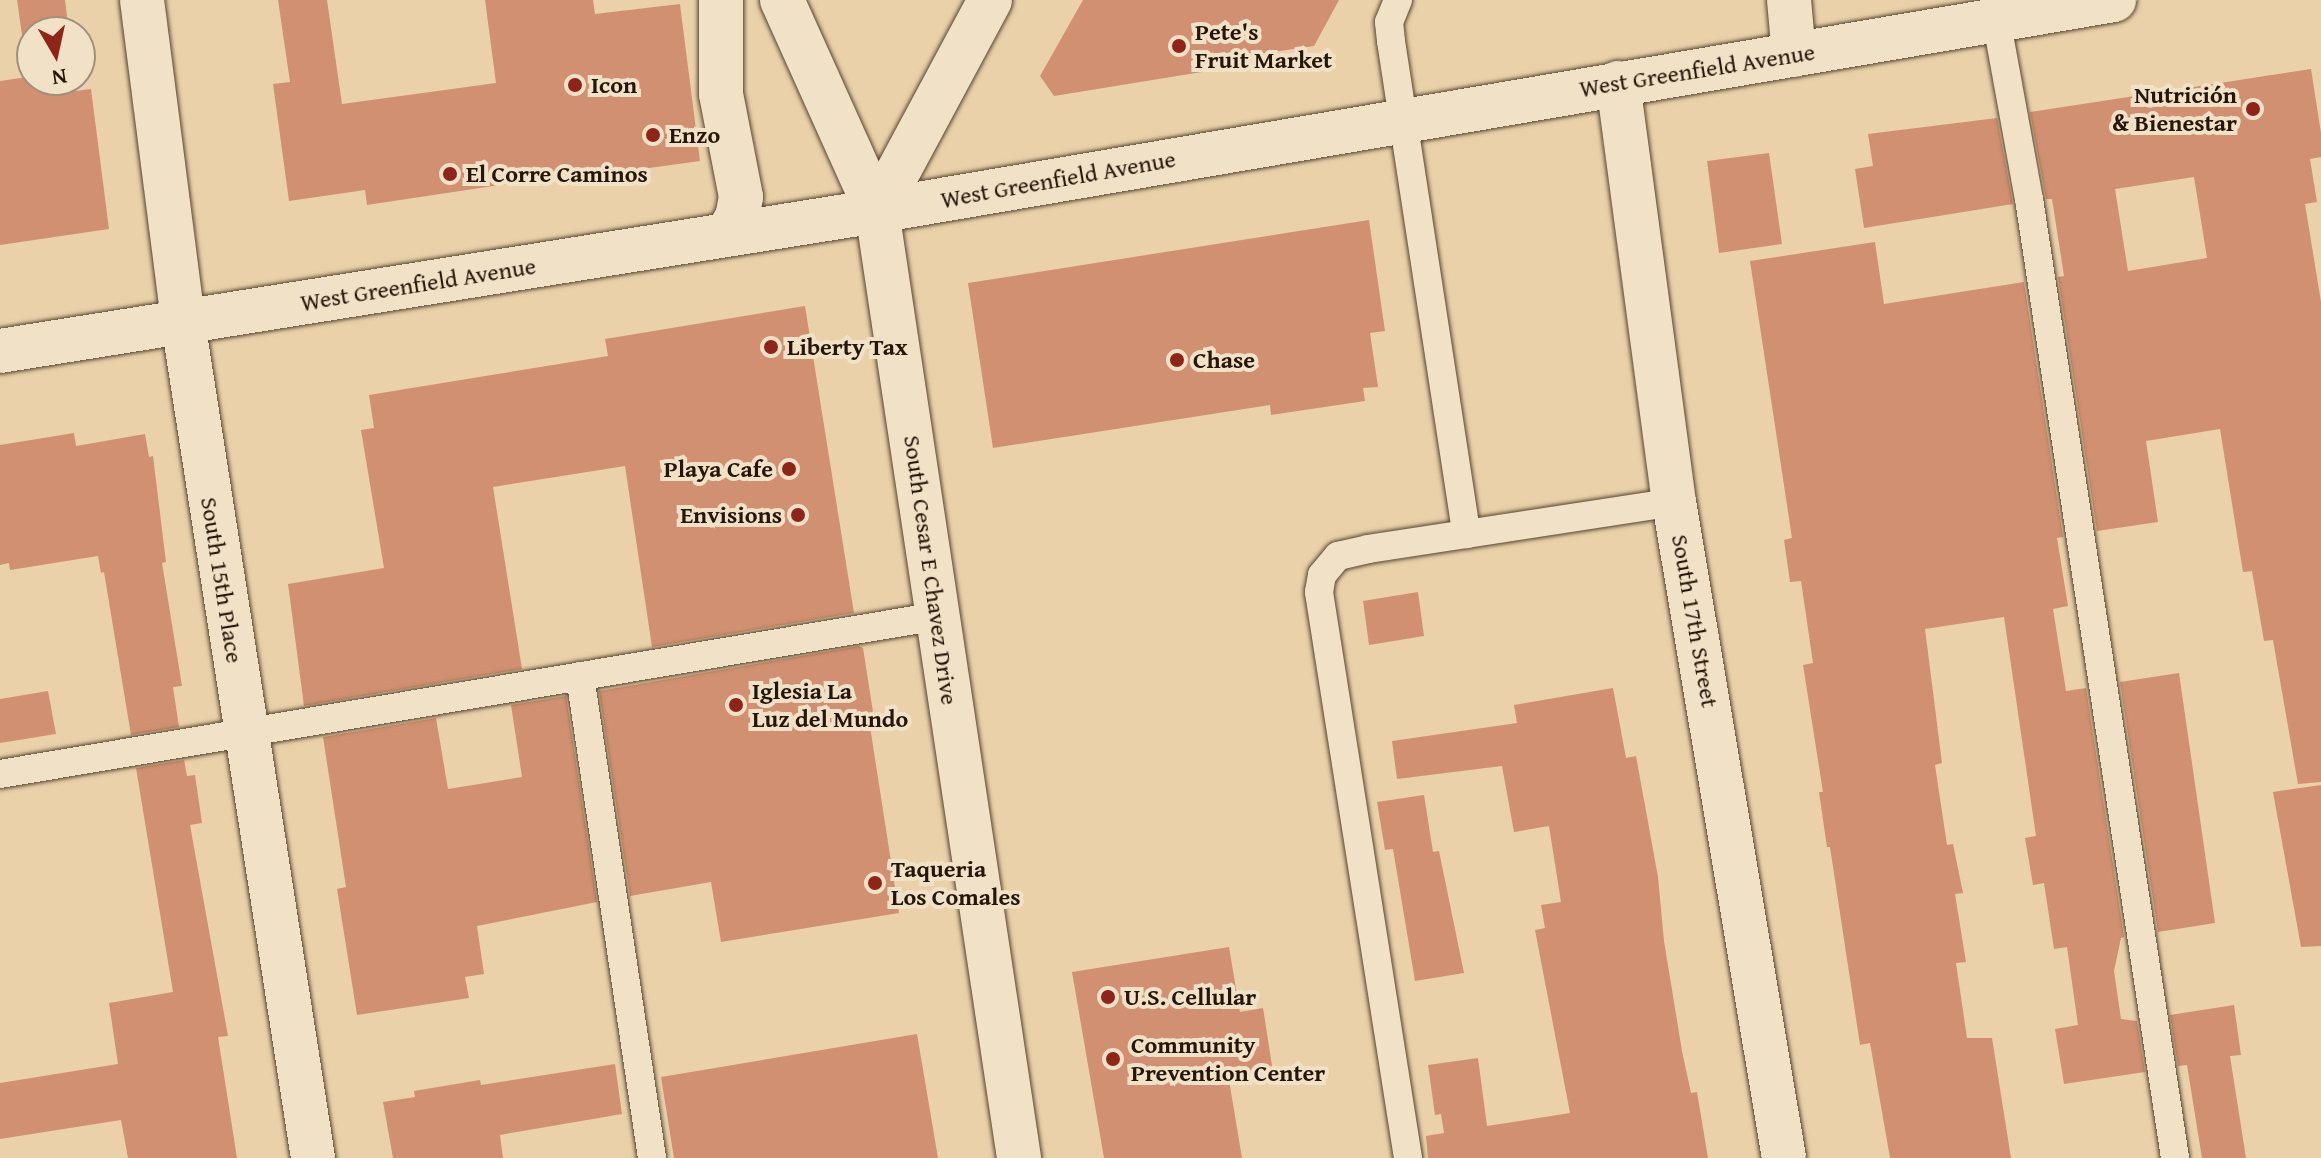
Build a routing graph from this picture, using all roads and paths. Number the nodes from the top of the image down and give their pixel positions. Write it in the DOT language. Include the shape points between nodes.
graph roads {
  1 [pos="142,0"];
  2 [pos="721,0"];
  3 [pos="782,0"];
  4 [pos="990,0"];
  5 [pos="1398,0"];
  6 [pos="1789,0"];
  7 [pos="2114,0"];
  8 [pos="1996,18"];
  9 [pos="1794,55"];
  10 [pos="1618,83"];
  11 [pos="1402,120"];
  12 [pos="877,211"];
  13 [pos="728,233"];
  14 [pos="183,322"];
  15 [pos="0,351"];
  16 [pos="1674,502"];
  17 [pos="1466,534"];
  18 [pos="938,616"];
  19 [pos="580,676"];
  20 [pos="247,734"];
  21 [pos="0,774"];
  22 [pos="313,1158"];
  23 [pos="652,1158"];
  24 [pos="1019,1158"];
  25 [pos="1408,1158"];
  26 [pos="1784,1158"];
  27 [pos="2175,1158"];
  1 -- 14 [label="main road, South 15th Place"];
  2 -- 13 [label="main road" via="721,94 741,197"];
  3 -- 12 [label="main road, South Cesar E Chavez Drive"];
  4 -- 12 [label="main road"];
  5 -- 11 [label="lane" via="1389,22"];
  6 -- 9 [label="main road"];
  7 -- 8 [label="main road, West Greenfield Avenue"];
  8 -- 9 [label="main road, West Greenfield Avenue"];
  8 -- 27 [label="lane" via="2029,199"];
  9 -- 10 [label="main road, West Greenfield Avenue"];
  10 -- 11 [label="main road, West Greenfield Avenue"];
  10 -- 16 [label="main road, South 17th Street"];
  11 -- 12 [label="main road, West Greenfield Avenue"];
  11 -- 17 [label="lane"];
  12 -- 13 [label="main road, West Greenfield Avenue"];
  12 -- 18 [label="main road, South Cesar E Chavez Drive"];
  13 -- 14 [label="main road, West Greenfield Avenue"];
  14 -- 15 [label="main road, West Greenfield Avenue"];
  14 -- 20 [label="main road, South 15th Place"];
  16 -- 17 [label="lane"];
  16 -- 26 [label="main road, South 17th Street"];
  17 -- 25 [label="lane" via="1338,556 1322,575 1319,592"];
  18 -- 19 [label="lane"];
  18 -- 24 [label="main road, South Cesar E Chavez Drive"];
  19 -- 20 [label="lane"];
  19 -- 23 [label="lane"];
  20 -- 21 [label="lane"];
  20 -- 22 [label="main road, South 15th Place"];
}
